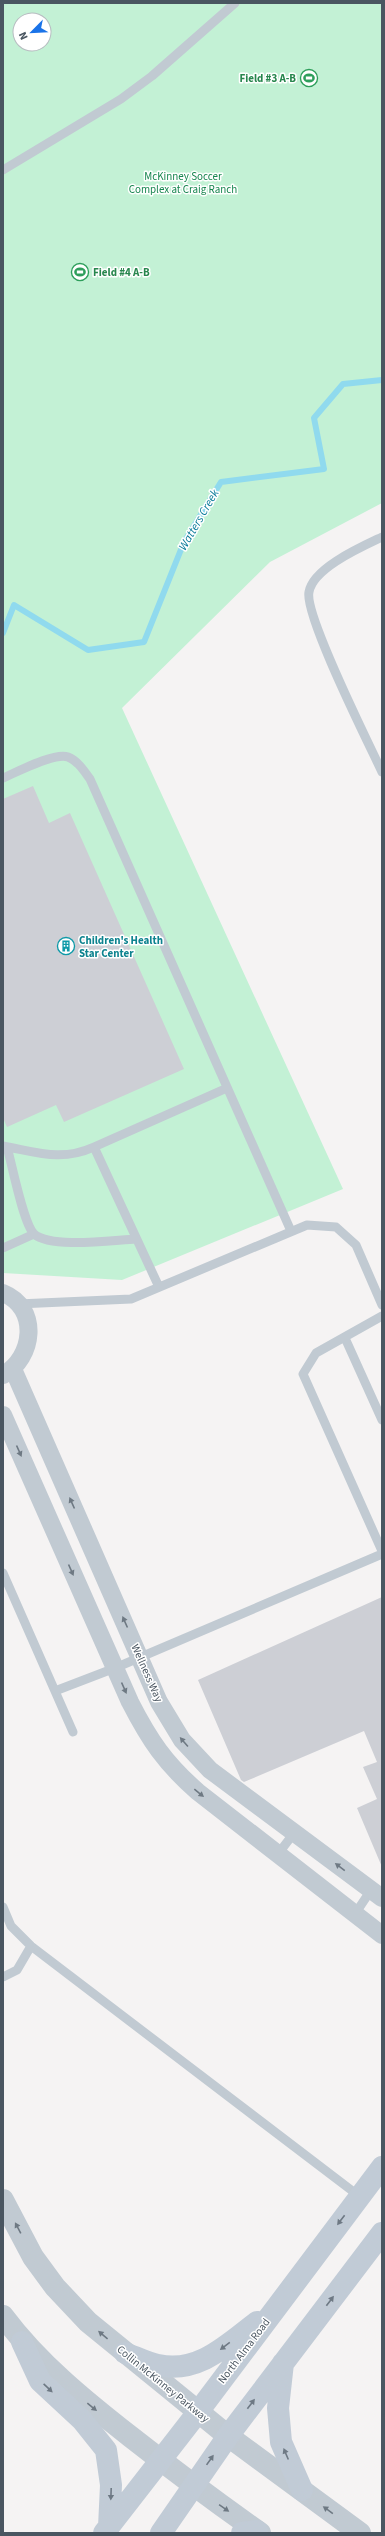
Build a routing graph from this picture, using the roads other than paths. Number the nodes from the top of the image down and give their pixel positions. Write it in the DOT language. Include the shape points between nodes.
graph roads {
  1 [pos="235,3"];
  2 [pos="3,170"];
  3 [pos="382,537"];
  4 [pos="382,772"];
  5 [pos="3,778"];
  6 [pos="227,1088"];
  7 [pos="5,1146"];
  8 [pos="94,1147"];
  9 [pos="290,1232"];
  10 [pos="34,1234"];
  11 [pos="136,1239"];
  12 [pos="3,1248"];
  13 [pos="159,1288"];
  14 [pos="3,1293"];
  15 [pos="18,1304"];
  16 [pos="382,1305"];
  17 [pos="382,1316"];
  18 [pos="345,1338"];
  19 [pos="8,1372"];
  20 [pos="3,1415"];
  21 [pos="382,1420"];
  22 [pos="382,1552"];
  23 [pos="3,1572"];
  24 [pos="140,1658"];
  25 [pos="115,1668"];
  26 [pos="55,1691"];
  27 [pos="73,1732"];
  28 [pos="294,1833"];
  29 [pos="278,1854"];
  30 [pos="377,1894"];
  31 [pos="3,1907"];
  32 [pos="355,1914"];
  33 [pos="382,1935"];
  34 [pos="31,1946"];
  35 [pos="3,1977"];
  36 [pos="382,2167"];
  37 [pos="360,2196"];
  38 [pos="3,2200"];
  39 [pos="382,2233"];
  40 [pos="278,2305"];
  41 [pos="3,2316"];
  42 [pos="22,2342"];
  43 [pos="125,2353"];
  44 [pos="283,2363"];
  45 [pos="198,2412"];
  46 [pos="228,2436"];
  47 [pos="162,2461"];
  48 [pos="193,2485"];
  49 [pos="302,2490"];
  50 [pos="107,2530"];
  51 [pos="253,2532"];
  52 [pos="161,2533"];
  53 [pos="360,2533"];
  1 -- 2 [label="lane" via="152,76 121,99"];
  3 -- 4 [label="lane" via="327,568 317,576 309,592 311,611 320,635"];
  5 -- 6 [label="lane" via="56,756 67,757 79,764 90,779"];
  6 -- 8 [label="lane"];
  6 -- 9 [label="lane"];
  7 -- 8 [label="lane" via="61,1156 80,1153"];
  7 -- 10 [label="lane" via="25,1216"];
  8 -- 11 [label="lane"];
  9 -- 13 [label="lane"];
  9 -- 16 [label="lane" via="307,1225 336,1227 356,1245"];
  10 -- 11 [label="lane" via="53,1242"];
  10 -- 12 [label="lane"];
  11 -- 13 [label="lane"];
  13 -- 15 [label="lane" via="130,1298"];
  14 -- 15 [label="street"];
  15 -- 19 [label="street" via="26,1317 29,1342 23,1357"];
  17 -- 18 [label="lane"];
  18 -- 21 [label="lane"];
  18 -- 22 [label="lane" via="316,1353 303,1374"];
  24 -- 19 [label="street, Wellness Way, one-way"];
  20 -- 25 [label="street, one-way"];
  22 -- 24 [label="lane"];
  23 -- 26 [label="lane"];
  24 -- 25 [label="lane"];
  28 -- 24 [label="street, Wellness Way, one-way" via="210,1770 182,1740 159,1702"];
  25 -- 26 [label="lane"];
  25 -- 29 [label="street, one-way" via="150,1740 174,1772"];
  26 -- 27 [label="lane"];
  28 -- 29 [label="lane"];
  30 -- 28 [label="street, Wellness Way, one-way"];
  29 -- 32 [label="street"];
  30 -- 32 [label="lane"];
  31 -- 34 [label="lane" via="11,1926"];
  32 -- 33 [label="street"];
  34 -- 35 [label="lane" via="17,1970"];
  34 -- 37 [label="lane"];
  36 -- 37 [label="main road, North Alma Road"];
  37 -- 40 [label="main road, North Alma Road, one-way"];
  43 -- 38 [label="street, Collin McKinney Parkway, one-way" via="88,2322 55,2287 33,2257"];
  44 -- 39 [label="main road, one-way"];
  40 -- 43 [label="main road, one-way" via="208,2359 193,2365 158,2365"];
  40 -- 45 [label="main road, North Alma Road"];
  41 -- 42 [label="street"];
  42 -- 47 [label="street, one-way" via="88,2404"];
  42 -- 50 [label="main road, one-way" via="40,2381 82,2420 106,2450 111,2485"];
  43 -- 45 [label="street, Collin McKinney Parkway"];
  46 -- 44 [label="main road, one-way"];
  49 -- 44 [label="main road, one-way" via="281,2442 278,2408"];
  45 -- 46 [label="street, Collin McKinney Parkway"];
  45 -- 47 [label="main road, North Alma Road"];
  48 -- 46 [label="main road, one-way"];
  46 -- 49 [label="street, Collin McKinney Parkway"];
  47 -- 48 [label="street"];
  47 -- 50 [label="main road, North Alma Road"];
  48 -- 51 [label="street, one-way"];
  48 -- 52 [label="main road"];
  53 -- 49 [label="street, Collin McKinney Parkway, one-way"];
}
